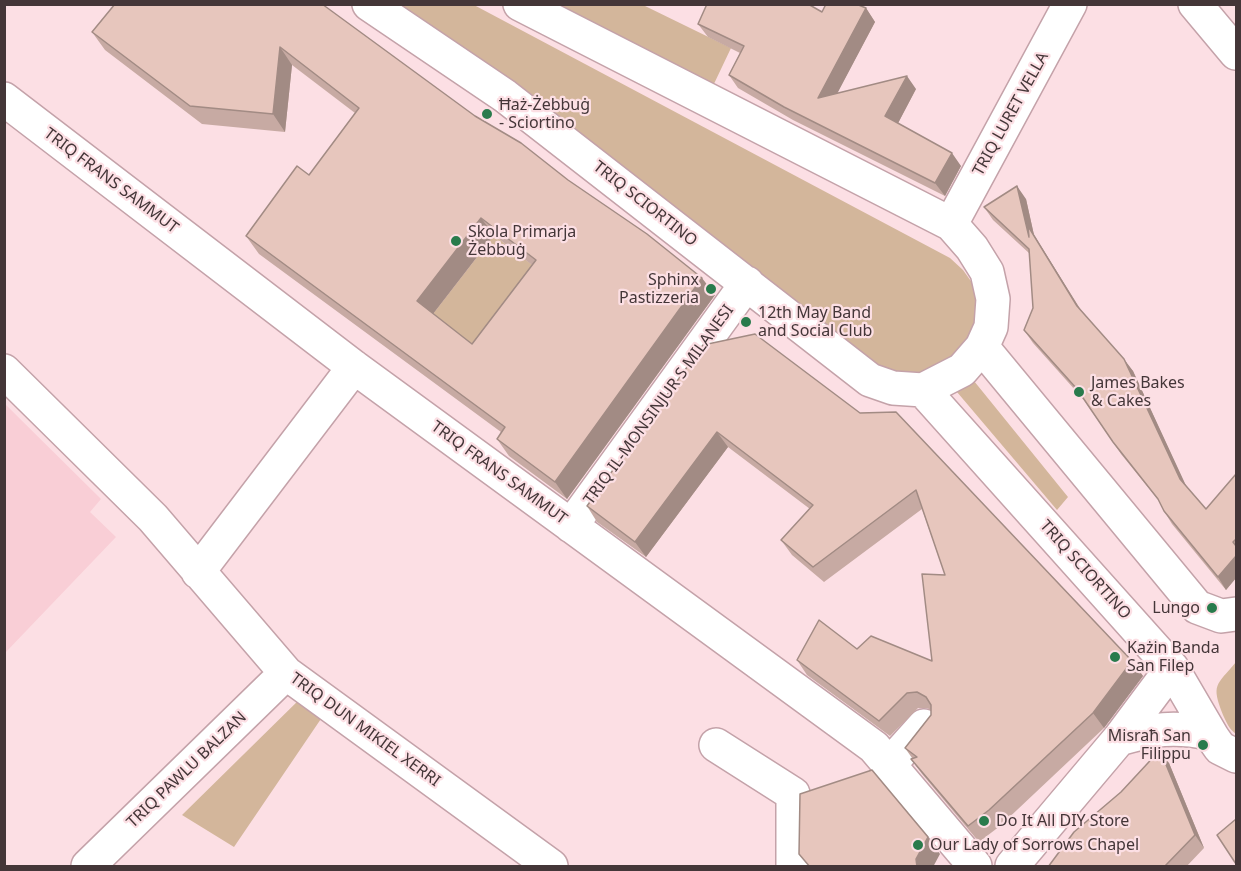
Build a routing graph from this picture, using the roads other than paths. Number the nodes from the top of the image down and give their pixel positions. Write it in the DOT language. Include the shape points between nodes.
graph roads {
  1 [pos="369,4"];
  2 [pos="520,4"];
  3 [pos="1070,4"];
  4 [pos="1198,6"];
  5 [pos="1236,53"];
  6 [pos="4,99"];
  7 [pos="951,224"];
  8 [pos="747,283"];
  9 [pos="982,348"];
  10 [pos="354,367"];
  11 [pos="4,371"];
  12 [pos="923,390"];
  13 [pos="571,526"];
  14 [pos="198,572"];
  15 [pos="1231,611"];
  16 [pos="1172,668"];
  17 [pos="286,673"];
  18 [pos="924,726"];
  19 [pos="1209,733"];
  20 [pos="1119,739"];
  21 [pos="716,745"];
  22 [pos="1236,756"];
  23 [pos="889,765"];
  24 [pos="88,867"];
  25 [pos="551,867"];
  26 [pos="793,867"];
  27 [pos="975,867"];
  28 [pos="1012,867"];
  1 -- 8 [label="street, TRIQ SCIORTINO" via="505,96"];
  2 -- 7 [label="street"];
  3 -- 7 [label="street, TRIQ LURET VELLA"];
  4 -- 5 [label="street"];
  6 -- 10 [label="street, TRIQ FRANS SAMMUT"];
  7 -- 9 [label="street" via="987,272 993,299 991,327"];
  8 -- 12 [label="street, TRIQ SCIORTINO" via="870,381 893,388"];
  8 -- 13 [label="street, TRIQ IL-MONSINJUR S MILANESI"];
  9 -- 12 [label="street" via="962,370"];
  9 -- 15 [label="street" via="1197,607"];
  10 -- 13 [label="street, TRIQ FRANS SAMMUT"];
  10 -- 14 [label="street"];
  11 -- 14 [label="street, TRIQ DUN MIKIEL XERRI" via="153,518"];
  12 -- 16 [label="street, TRIQ SCIORTINO"];
  13 -- 23 [label="street, TRIQ FRANS SAMMUT" via="874,747"];
  14 -- 17 [label="street, TRIQ DUN MIKIEL XERRI"];
  16 -- 19 [label="street, TRIQ SCIORTINO"];
  16 -- 20 [label="street"];
  17 -- 24 [label="street, TRIQ PAWLU BALZAN"];
  17 -- 25 [label="street, TRIQ DUN MIKIEL XERRI"];
  18 -- 23 [label="street"];
  19 -- 20 [label="street" via="1158,728"];
  19 -- 22 [label="street, TRIQ SCIORTINO" via="1220,748"];
  20 -- 28 [label="street"];
  21 -- 26 [label="street" via="793,794"];
  23 -- 27 [label="street, TRIQ FRANS SAMMUT"];
}
